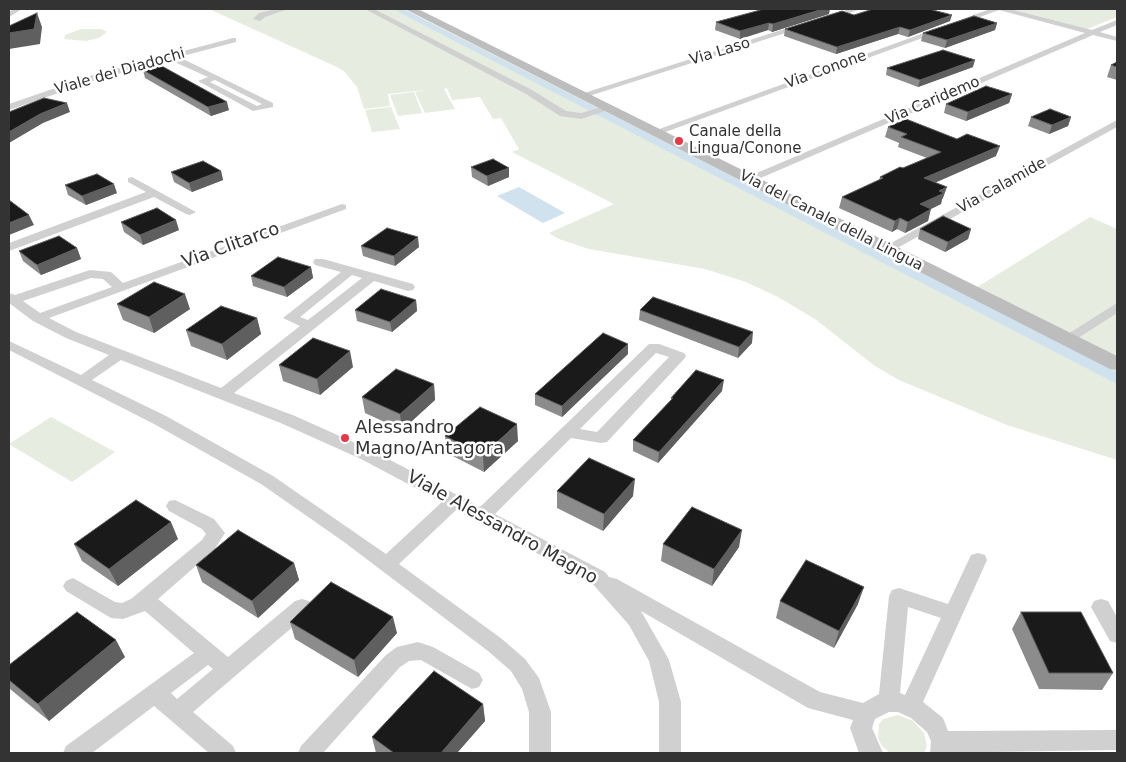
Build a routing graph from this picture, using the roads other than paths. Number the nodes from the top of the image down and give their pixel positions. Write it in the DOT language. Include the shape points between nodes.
graph roads {
  1 [pos="18,9"];
  2 [pos="284,9"];
  3 [pos="369,9"];
  4 [pos="410,9"];
  5 [pos="857,9"];
  6 [pos="996,9"];
  7 [pos="1002,9"];
  8 [pos="9,15"];
  9 [pos="257,20"];
  10 [pos="820,20"];
  11 [pos="1117,22"];
  12 [pos="811,23"];
  13 [pos="1092,32"];
  14 [pos="233,40"];
  15 [pos="1117,40"];
  16 [pos="171,57"];
  17 [pos="216,77"];
  18 [pos="583,95"];
  19 [pos="9,107"];
  20 [pos="605,109"];
  21 [pos="1117,123"];
  22 [pos="656,132"];
  23 [pos="132,180"];
  24 [pos="750,180"];
  25 [pos="159,196"];
  26 [pos="342,207"];
  27 [pos="190,212"];
  28 [pos="9,247"];
  29 [pos="886,249"];
  30 [pos="319,262"];
  31 [pos="350,271"];
  32 [pos="371,277"];
  33 [pos="120,286"];
  34 [pos="408,287"];
  35 [pos="11,299"];
  36 [pos="1117,307"];
  37 [pos="38,318"];
  38 [pos="309,325"];
  39 [pos="1067,339"];
  40 [pos="9,345"];
  41 [pos="119,354"];
  42 [pos="1117,364"];
  43 [pos="83,380"];
  44 [pos="223,394"];
  45 [pos="568,432"];
  46 [pos="454,501"];
  47 [pos="175,506"];
  48 [pos="482,516"];
  49 [pos="978,560"];
  50 [pos="386,564"];
  51 [pos="598,577"];
  52 [pos="73,586"];
  53 [pos="144,599"];
  54 [pos="1101,606"];
  55 [pos="302,607"];
  56 [pos="953,614"];
  57 [pos="1117,635"];
  58 [pos="209,653"];
  59 [pos="228,670"];
  60 [pos="472,680"];
  61 [pos="155,693"];
  62 [pos="889,702"];
  63 [pos="910,707"];
  64 [pos="178,712"];
  65 [pos="866,713"];
  66 [pos="1117,740"];
  67 [pos="941,747"];
  68 [pos="311,752"];
  69 [pos="74,753"];
  70 [pos="225,753"];
  71 [pos="540,753"];
  72 [pos="670,753"];
  73 [pos="872,753"];
  1 -- 8 [label="street"];
  2 -- 9 [label="street" via="262,15"];
  3 -- 20 [label="street" via="529,92 563,114 575,117"];
  4 -- 18 [label="street, Via del Canale della Lingua"];
  5 -- 10 [label="street"];
  6 -- 22 [label="street, Via Conone"];
  7 -- 13 [label="street"];
  11 -- 13 [label="street, Via Caridemo"];
  12 -- 18 [label="street, Via Laso"];
  13 -- 15 [label="street"];
  13 -- 24 [label="street, Via Caridemo"];
  14 -- 16 [label="street, Viale dei Diadochi"];
  16 -- 17 [label="street"];
  16 -- 19 [label="street, Viale dei Diadochi" via="96,77"];
  17 -- 17 [label="street" via="202,81 256,109 270,105"];
  18 -- 20 [label="street, Via del Canale della Lingua"];
  20 -- 22 [label="street, Via del Canale della Lingua"];
  21 -- 29 [label="street, Via Calamide"];
  22 -- 24 [label="street, Via del Canale della Lingua"];
  23 -- 25 [label="street"];
  24 -- 29 [label="street, Via del Canale della Lingua"];
  25 -- 27 [label="street"];
  25 -- 28 [label="street"];
  26 -- 33 [label="street, Via Clitarco"];
  29 -- 39 [label="street, Via del Canale della Lingua"];
  30 -- 31 [label="street"];
  31 -- 32 [label="street"];
  31 -- 38 [label="street" via="290,318"];
  32 -- 34 [label="street"];
  32 -- 38 [label="street"];
  33 -- 35 [label="street" via="106,275 90,274"];
  33 -- 37 [label="street, Via Clitarco"];
  35 -- 37 [label="street, Viale Alessandro Magno"];
  36 -- 39 [label="street"];
  37 -- 41 [label="street, Viale Alessandro Magno"];
  38 -- 44 [label="street"];
  39 -- 42 [label="street, Via del Canale della Lingua"];
  40 -- 43 [label="street"];
  41 -- 43 [label="street"];
  41 -- 44 [label="street, Viale Alessandro Magno"];
  43 -- 50 [label="street" via="244,466 294,497"];
  44 -- 46 [label="street, Viale Alessandro Magno" via="367,456"];
  45 -- 45 [label="street" via="654,347 679,356 601,438"];
  45 -- 48 [label="street"];
  46 -- 48 [label="street, Viale Alessandro Magno"];
  46 -- 50 [label="street"];
  47 -- 53 [label="street" via="212,526 216,534 208,545"];
  48 -- 51 [label="street, Viale Alessandro Magno"];
  49 -- 56 [label="street"];
  50 -- 71 [label="street" via="495,645 524,671 538,705"];
  51 -- 65 [label="street" via="816,701"];
  51 -- 72 [label="street, Viale Alessandro Magno" via="636,620 658,660 670,702"];
  52 -- 53 [label="street" via="117,611 134,608"];
  53 -- 58 [label="street"];
  54 -- 57 [label="street"];
  55 -- 59 [label="street"];
  56 -- 62 [label="street" via="899,596"];
  56 -- 63 [label="street"];
  58 -- 59 [label="street"];
  58 -- 61 [label="street"];
  59 -- 64 [label="street"];
  60 -- 68 [label="street" via="426,653 404,653 392,661"];
  61 -- 64 [label="street"];
  61 -- 69 [label="street"];
  62 -- 63 [label="street"];
  62 -- 65 [label="street" via="879,704"];
  63 -- 67 [label="street" via="919,710 934,725"];
  64 -- 70 [label="street"];
  65 -- 73 [label="street" via="862,728"];
  66 -- 67 [label="street"];
}
